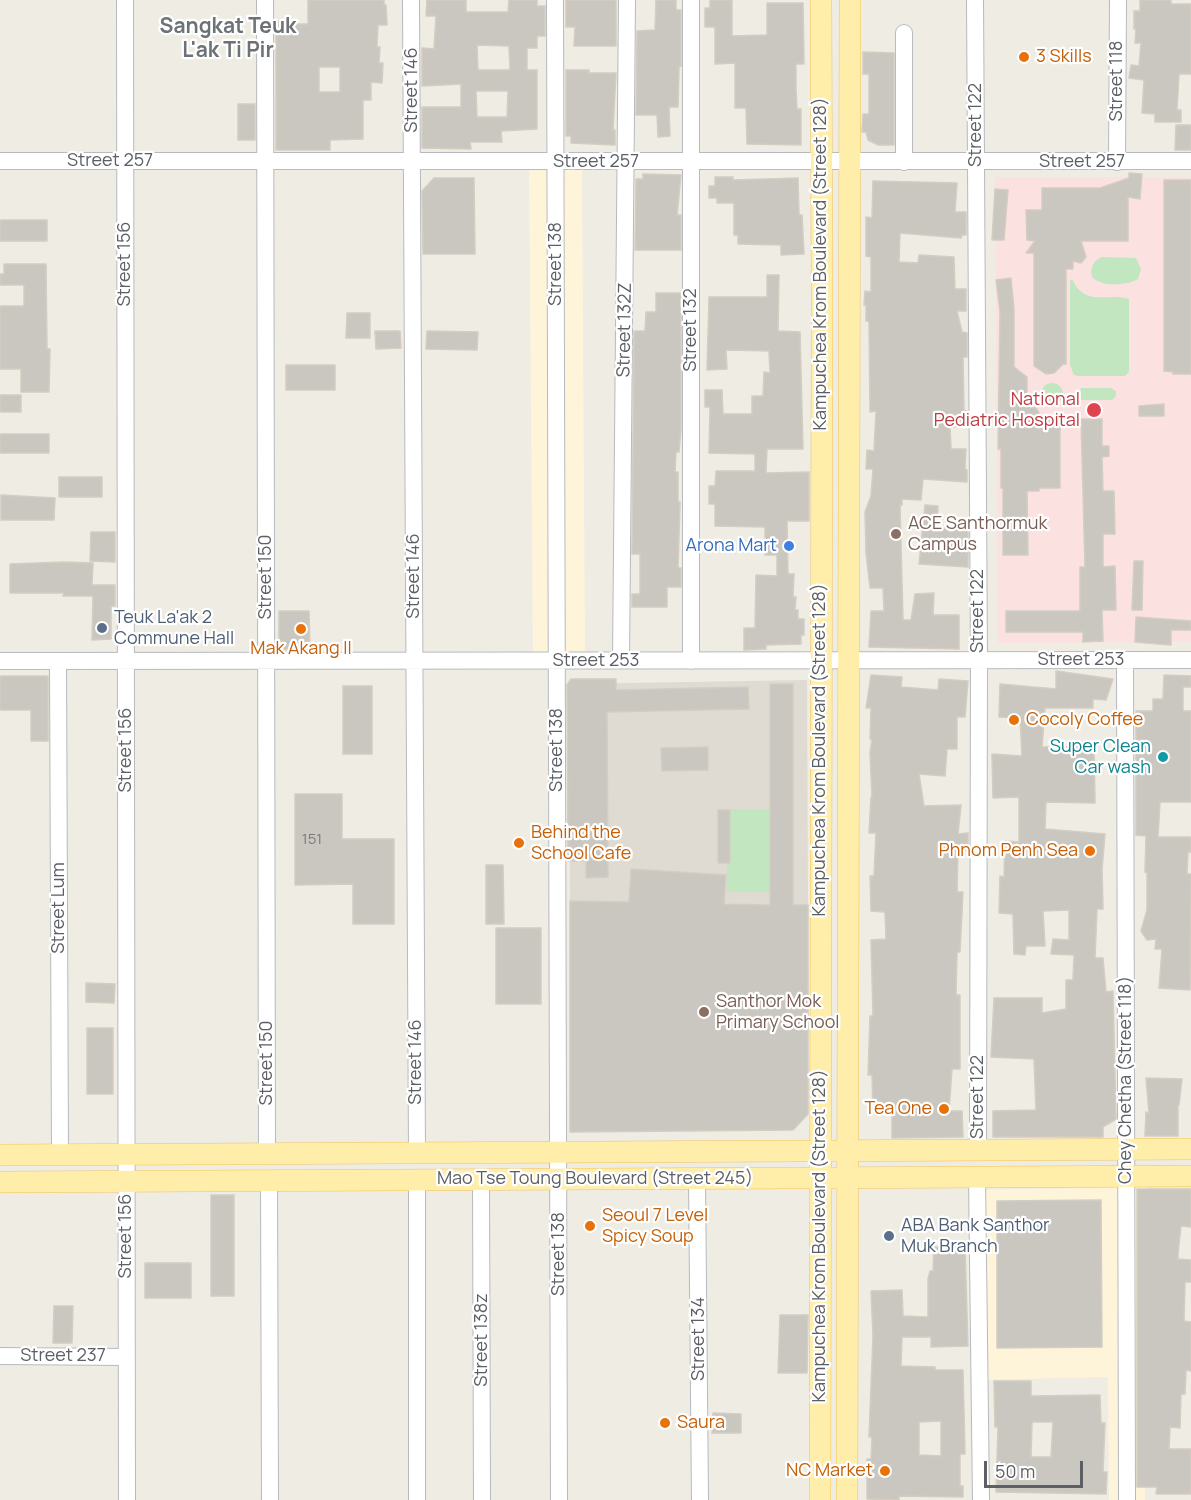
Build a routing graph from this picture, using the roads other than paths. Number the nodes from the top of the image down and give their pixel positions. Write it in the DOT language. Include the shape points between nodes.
graph roads {
  1 [pos="125,0"];
  2 [pos="265,0"];
  3 [pos="411,0"];
  4 [pos="555,0"];
  5 [pos="627,0"];
  6 [pos="691,0"];
  7 [pos="821,0"];
  8 [pos="850,0"];
  9 [pos="975,0"];
  10 [pos="1118,0"];
  11 [pos="904,33"];
  12 [pos="0,161"];
  13 [pos="125,161"];
  14 [pos="266,161"];
  15 [pos="413,161"];
  16 [pos="1191,161"];
  17 [pos="555,162"];
  18 [pos="627,162"];
  19 [pos="692,162"];
  20 [pos="820,162"];
  21 [pos="850,162"];
  22 [pos="904,162"];
  23 [pos="976,162"];
  24 [pos="1117,162"];
  25 [pos="621,660"];
  26 [pos="820,660"];
  27 [pos="979,660"];
  28 [pos="1125,660"];
  29 [pos="1191,660"];
  30 [pos="0,661"];
  31 [pos="58,661"];
  32 [pos="126,661"];
  33 [pos="267,661"];
  34 [pos="415,661"];
  35 [pos="557,661"];
  36 [pos="691,661"];
  37 [pos="849,661"];
  38 [pos="1126,1149"];
  39 [pos="1191,1149"];
  40 [pos="848,1150"];
  41 [pos="978,1150"];
  42 [pos="820,1151"];
  43 [pos="417,1152"];
  44 [pos="558,1152"];
  45 [pos="60,1154"];
  46 [pos="126,1154"];
  47 [pos="267,1154"];
  48 [pos="0,1155"];
  49 [pos="1126,1176"];
  50 [pos="1191,1176"];
  51 [pos="976,1177"];
  52 [pos="698,1178"];
  53 [pos="820,1178"];
  54 [pos="848,1178"];
  55 [pos="481,1179"];
  56 [pos="558,1179"];
  57 [pos="269,1180"];
  58 [pos="417,1180"];
  59 [pos="126,1181"];
  60 [pos="0,1182"];
  61 [pos="0,1356"];
  62 [pos="126,1357"];
  63 [pos="126,1500"];
  64 [pos="270,1500"];
  65 [pos="417,1500"];
  66 [pos="482,1500"];
  67 [pos="559,1500"];
  68 [pos="700,1500"];
  69 [pos="820,1500"];
  70 [pos="847,1500"];
  71 [pos="981,1500"];
  72 [pos="1127,1500"];
  1 -- 13 [label="street, Street 156"];
  2 -- 14 [label="street, Street 150"];
  3 -- 15 [label="street, Street 146"];
  4 -- 17 [label="street, Street 138"];
  5 -- 18 [label="street, Street 132Z"];
  6 -- 19 [label="street, Street 132"];
  7 -- 20 [label="main road, Kampuchea Krom Boulevard (Street 128)"];
  8 -- 21 [label="main road, Kampuchea Krom Boulevard (Street 128)"];
  9 -- 23 [label="street, Street 122"];
  10 -- 24 [label="street, Street 118"];
  11 -- 22 [label="street"];
  12 -- 13 [label="street, Street 257"];
  13 -- 14 [label="street, Street 257"];
  13 -- 32 [label="street, Street 156"];
  14 -- 15 [label="street, Street 257"];
  14 -- 33 [label="street, Street 150"];
  15 -- 17 [label="street, Street 257"];
  15 -- 34 [label="street, Street 146"];
  16 -- 24 [label="street, Street 257"];
  17 -- 18 [label="street, Street 257"];
  17 -- 35 [label="street, Street 138"];
  18 -- 19 [label="street, Street 257"];
  18 -- 25 [label="street, Street 132Z"];
  19 -- 20 [label="street, Street 257"];
  19 -- 36 [label="street, Street 132"];
  20 -- 21 [label="street, Street 257"];
  20 -- 26 [label="main road, Kampuchea Krom Boulevard (Street 128)"];
  21 -- 22 [label="street, Street 257"];
  21 -- 37 [label="main road, Kampuchea Krom Boulevard (Street 128)"];
  22 -- 23 [label="street, Street 257"];
  23 -- 24 [label="street, Street 257"];
  23 -- 27 [label="street, Street 122"];
  25 -- 35 [label="street, Street 253"];
  25 -- 36 [label="street, Street 253"];
  26 -- 36 [label="street, Street 253"];
  26 -- 37 [label="street, Street 253"];
  26 -- 42 [label="main road, Kampuchea Krom Boulevard (Street 128)"];
  27 -- 28 [label="street, Street 253"];
  27 -- 37 [label="street, Street 253"];
  27 -- 41 [label="street, Street 122"];
  28 -- 29 [label="street, Street 253"];
  28 -- 38 [label="street, Chey Chetha (Street 118)"];
  30 -- 31 [label="street, Street 253"];
  31 -- 32 [label="street, Street 253"];
  31 -- 45 [label="street, Street Lum"];
  32 -- 33 [label="street, Street 253"];
  32 -- 46 [label="street, Street 156"];
  33 -- 34 [label="street, Street 253"];
  33 -- 47 [label="street, Street 150"];
  34 -- 35 [label="street, Street 253"];
  34 -- 43 [label="street, Street 146"];
  35 -- 44 [label="street, Street 138"];
  37 -- 40 [label="main road, Kampuchea Krom Boulevard (Street 128)"];
  38 -- 39 [label="main road, Mao Tse Toung Boulevard (Street 245)"];
  38 -- 41 [label="main road, Mao Tse Toung Boulevard (Street 245)"];
  38 -- 49 [label="street, Chey Chetha (Street 118)"];
  40 -- 41 [label="main road, Mao Tse Toung Boulevard (Street 245)"];
  40 -- 42 [label="main road, Mao Tse Toung Boulevard (Street 245)"];
  40 -- 54 [label="main road, Kampuchea Krom Boulevard (Street 128)"];
  42 -- 44 [label="main road, Mao Tse Toung Boulevard (Street 245)"];
  42 -- 53 [label="main road, Kampuchea Krom Boulevard (Street 128)"];
  43 -- 44 [label="main road, Mao Tse Toung Boulevard (Street 245)"];
  43 -- 47 [label="main road, Mao Tse Toung Boulevard (Street 245)"];
  44 -- 56 [label="street, Street 138"];
  45 -- 46 [label="main road, Mao Tse Toung Boulevard (Street 245)"];
  45 -- 48 [label="main road, Mao Tse Toung Boulevard (Street 245)"];
  46 -- 47 [label="main road, Mao Tse Toung Boulevard (Street 245)"];
  46 -- 59 [label="street, Street 156"];
  49 -- 50 [label="main road, Mao Tse Toung Boulevard (Street 245)"];
  49 -- 51 [label="main road, Mao Tse Toung Boulevard (Street 245)"];
  49 -- 72 [label="street, Chey Chetha (Street 118)"];
  51 -- 54 [label="main road, Mao Tse Toung Boulevard (Street 245)"];
  51 -- 71 [label="street"];
  52 -- 53 [label="main road, Mao Tse Toung Boulevard (Street 245)"];
  52 -- 56 [label="main road, Mao Tse Toung Boulevard (Street 245)"];
  52 -- 68 [label="street, Street 134"];
  53 -- 54 [label="main road, Mao Tse Toung Boulevard (Street 245)"];
  53 -- 69 [label="main road, Kampuchea Krom Boulevard (Street 128)"];
  54 -- 70 [label="main road, Kampuchea Krom Boulevard (Street 128)"];
  55 -- 56 [label="main road, Mao Tse Toung Boulevard (Street 245)"];
  55 -- 58 [label="main road, Mao Tse Toung Boulevard (Street 245)"];
  55 -- 66 [label="street, Street 138z"];
  56 -- 67 [label="street, Street 138"];
  57 -- 58 [label="main road, Mao Tse Toung Boulevard (Street 245)"];
  57 -- 59 [label="main road, Mao Tse Toung Boulevard (Street 245)"];
  57 -- 64 [label="street"];
  58 -- 65 [label="street"];
  59 -- 60 [label="main road, Mao Tse Toung Boulevard (Street 245)"];
  59 -- 62 [label="street, Street 156"];
  61 -- 62 [label="street, Street 237"];
  62 -- 63 [label="street, Street 156"];
}
